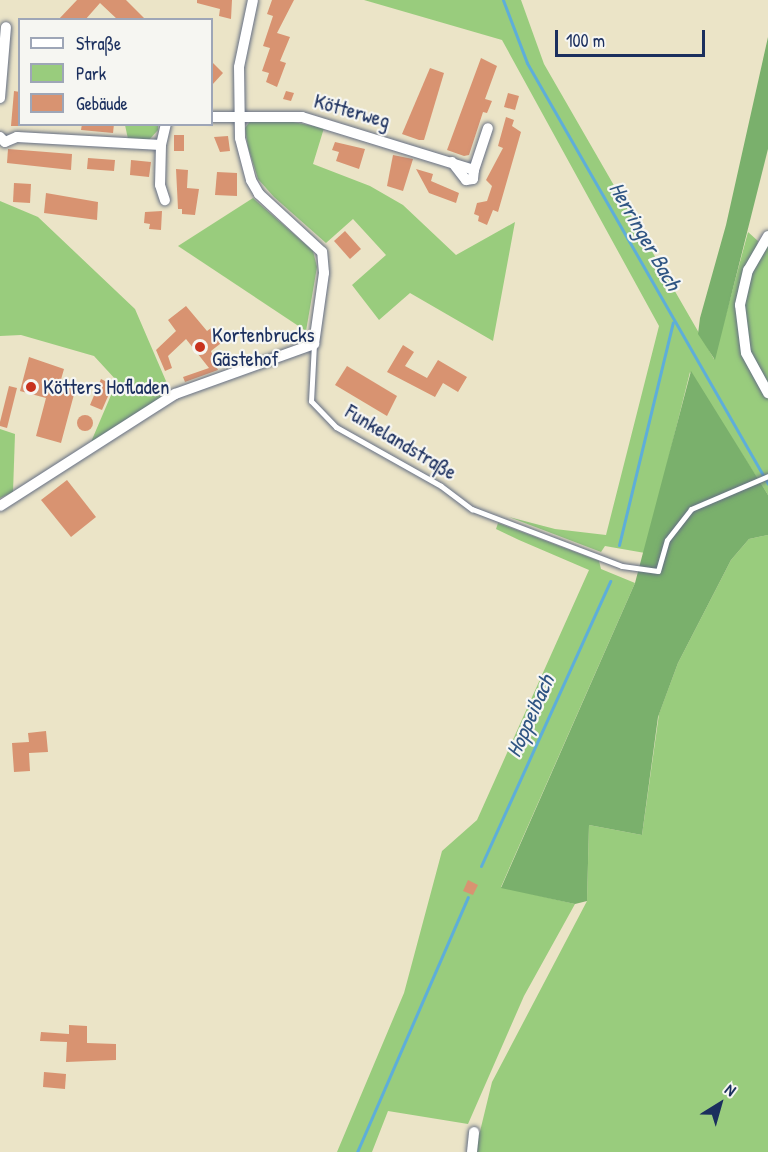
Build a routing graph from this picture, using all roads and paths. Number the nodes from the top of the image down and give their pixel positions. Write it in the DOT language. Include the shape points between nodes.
graph roads {
  1 [pos="253,0"];
  2 [pos="6,27"];
  3 [pos="0,98"];
  4 [pos="239,114"];
  5 [pos="213,117"];
  6 [pos="166,126"];
  7 [pos="488,128"];
  8 [pos="2,141"];
  9 [pos="161,144"];
  10 [pos="165,200"];
  11 [pos="768,236"];
  12 [pos="314,344"];
  13 [pos="768,393"];
  14 [pos="768,476"];
  15 [pos="0,506"];
  16 [pos="474,1132"];
  17 [pos="472,1152"];
  1 -- 4 [label="street, Funkelandstraße" via="239,67"];
  2 -- 3 [label="street"];
  4 -- 5 [label="street, Kötterweg"];
  4 -- 7 [label="street, Kötterweg" via="302,117 474,170"];
  4 -- 12 [label="street, Funkelandstraße" via="245,163 259,194 308,238 325,261"];
  6 -- 9 [label="street"];
  8 -- 9 [label="street" via="17,137"];
  9 -- 10 [label="street" via="160,185"];
  11 -- 13 [label="street" via="748,270 740,305 746,353"];
  12 -- 14 [label="lane, Funkelandstraße" via="311,401 336,427 487,516 622,566 658,571 667,540 691,509"];
  12 -- 15 [label="street" via="175,394"];
  16 -- 17 [label="street"];
}
